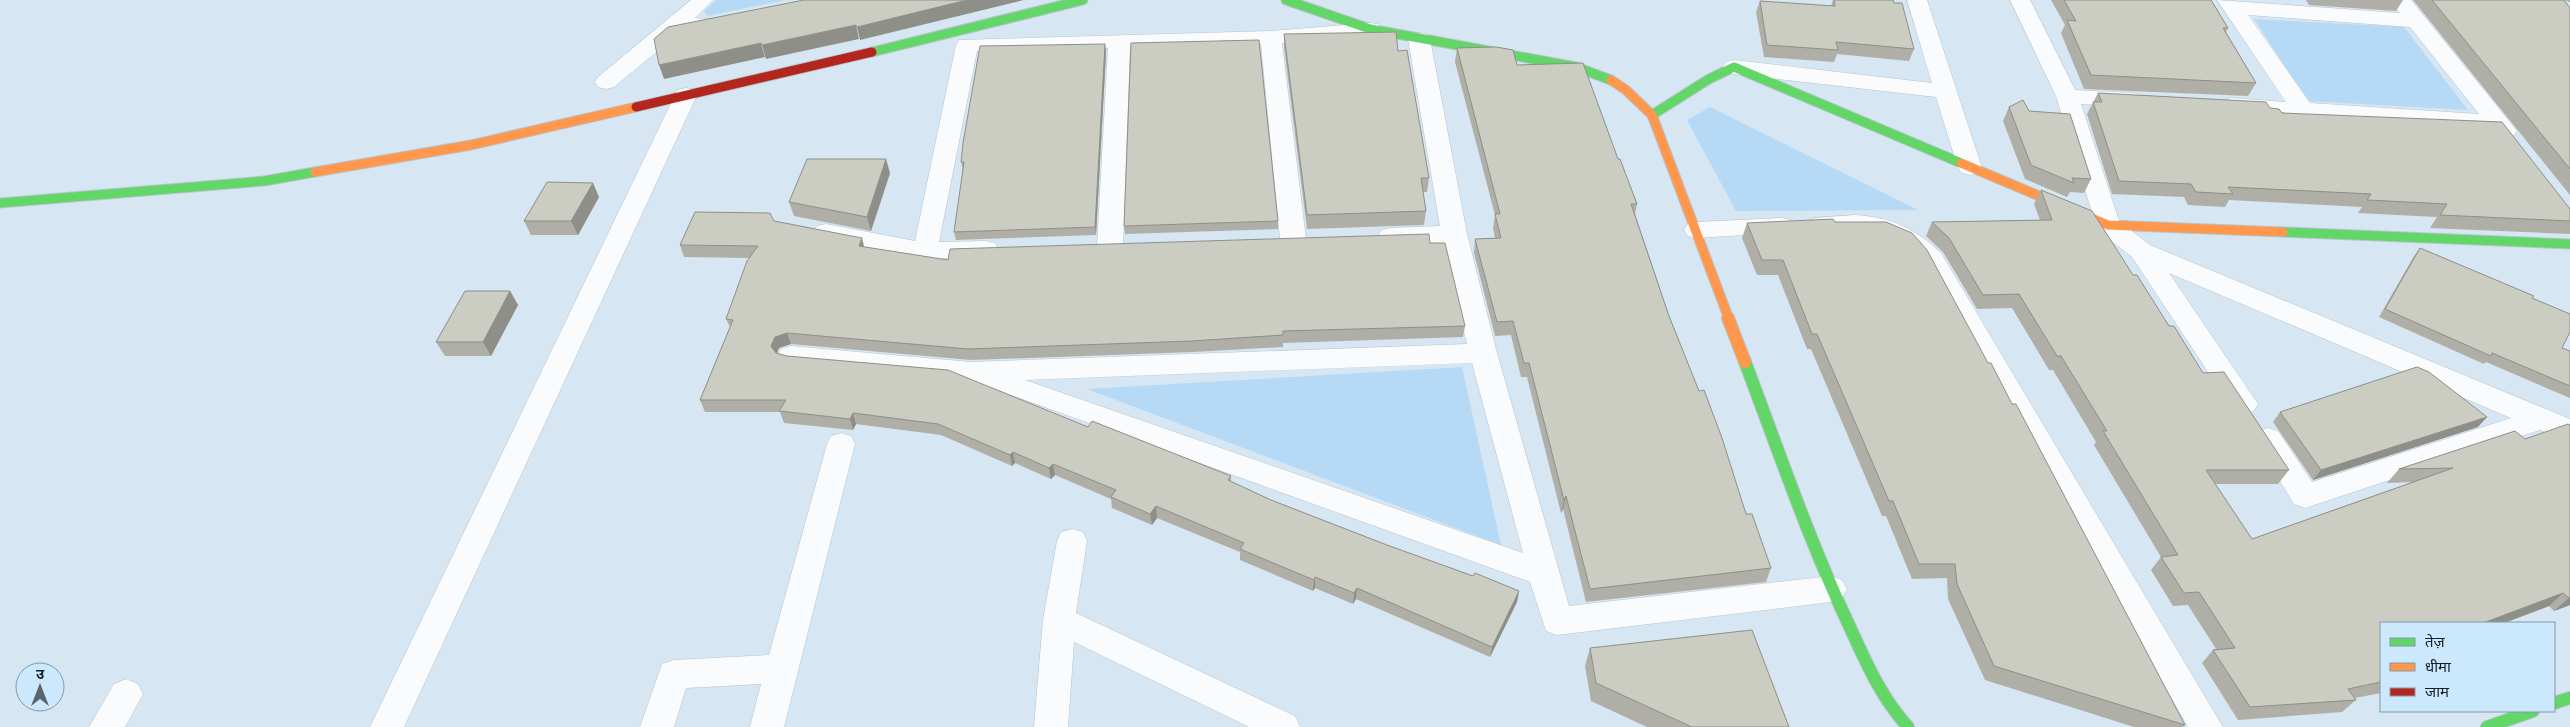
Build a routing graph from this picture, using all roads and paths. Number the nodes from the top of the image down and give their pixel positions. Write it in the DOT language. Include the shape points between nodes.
graph roads {
  1 [pos="703,0"];
  2 [pos="1083,0"];
  3 [pos="1286,0"];
  4 [pos="1917,0"];
  5 [pos="2020,0"];
  6 [pos="2400,0"];
  7 [pos="2229,3"];
  8 [pos="726,19"];
  9 [pos="2418,21"];
  10 [pos="1370,29"];
  11 [pos="670,30"];
  12 [pos="968,37"];
  13 [pos="1272,37"];
  14 [pos="1419,39"];
  15 [pos="1118,42"];
  16 [pos="1734,67"];
  17 [pos="606,82"];
  18 [pos="1946,90"];
  19 [pos="686,95"];
  20 [pos="2067,96"];
  21 [pos="2155,101"];
  22 [pos="2214,104"];
  23 [pos="2302,108"];
  24 [pos="1652,115"];
  25 [pos="2499,122"];
  26 [pos="2517,146"];
  27 [pos="1970,168"];
  28 [pos="0,203"];
  29 [pos="2108,225"];
  30 [pos="806,228"];
  31 [pos="1696,230"];
  32 [pos="1454,234"];
  33 [pos="1369,236"];
  34 [pos="1293,239"];
  35 [pos="2570,244"];
  36 [pos="1110,246"];
  37 [pos="1013,249"];
  38 [pos="925,251"];
  39 [pos="2141,251"];
  40 [pos="1483,353"];
  41 [pos="791,356"];
  42 [pos="971,372"];
  43 [pos="2540,419"];
  44 [pos="2570,431"];
  45 [pos="841,444"];
  46 [pos="1072,541"];
  47 [pos="1546,574"];
  48 [pos="1831,589"];
  49 [pos="1059,620"];
  50 [pos="782,669"];
  51 [pos="126,694"];
  52 [pos="2570,698"];
  53 [pos="2555,703"];
  54 [pos="2530,712"];
  55 [pos="106,727"];
  56 [pos="387,727"];
  57 [pos="658,727"];
  58 [pos="767,727"];
  59 [pos="1051,727"];
  60 [pos="1283,727"];
  61 [pos="1908,727"];
  62 [pos="2206,727"];
  63 [pos="2487,727"];
  1 -- 11 [label="street"];
  2 -- 12 [label="street"];
  3 -- 10 [label="street"];
  4 -- 18 [label="street"];
  5 -- 20 [label="street"];
  6 -- 9 [label="street"];
  7 -- 9 [label="street"];
  7 -- 23 [label="street"];
  8 -- 11 [label="street"];
  9 -- 25 [label="street"];
  10 -- 13 [label="street"];
  10 -- 14 [label="street"];
  11 -- 17 [label="street"];
  12 -- 15 [label="street"];
  12 -- 19 [label="street"];
  12 -- 38 [label="street"];
  13 -- 15 [label="street"];
  13 -- 34 [label="street"];
  14 -- 24 [label="street" via="1603,74 1638,98"];
  14 -- 32 [label="street"];
  15 -- 36 [label="street"];
  16 -- 18 [label="street"];
  16 -- 24 [label="street"];
  16 -- 27 [label="street"];
  18 -- 27 [label="street"];
  19 -- 28 [label="street" via="471,145 264,181"];
  19 -- 56 [label="street"];
  20 -- 21 [label="street"];
  20 -- 29 [label="street"];
  22 -- 23 [label="street"];
  23 -- 25 [label="street"];
  24 -- 31 [label="street"];
  25 -- 26 [label="street"];
  27 -- 29 [label="street"];
  29 -- 35 [label="street"];
  29 -- 39 [label="street"];
  30 -- 38 [label="street"];
  31 -- 48 [label="street"];
  31 -- 62 [label="street" via="1861,222 1898,231 1916,241 1932,259"];
  32 -- 33 [label="street"];
  32 -- 40 [label="street"];
  37 -- 38 [label="street"];
  39 -- 43 [label="street"];
  39 -- 43 [label="street" via="2305,496"];
  40 -- 42 [label="street"];
  40 -- 47 [label="street"];
  41 -- 42 [label="street"];
  42 -- 47 [label="street"];
  43 -- 44 [label="street"];
  45 -- 50 [label="street"];
  46 -- 49 [label="street"];
  47 -- 48 [label="street" via="1557,621"];
  48 -- 61 [label="street" via="1876,684"];
  49 -- 59 [label="street"];
  49 -- 60 [label="street"];
  50 -- 57 [label="street" via="674,674"];
  50 -- 58 [label="street"];
  51 -- 55 [label="street"];
  52 -- 53 [label="street"];
  54 -- 63 [label="street"];
}
